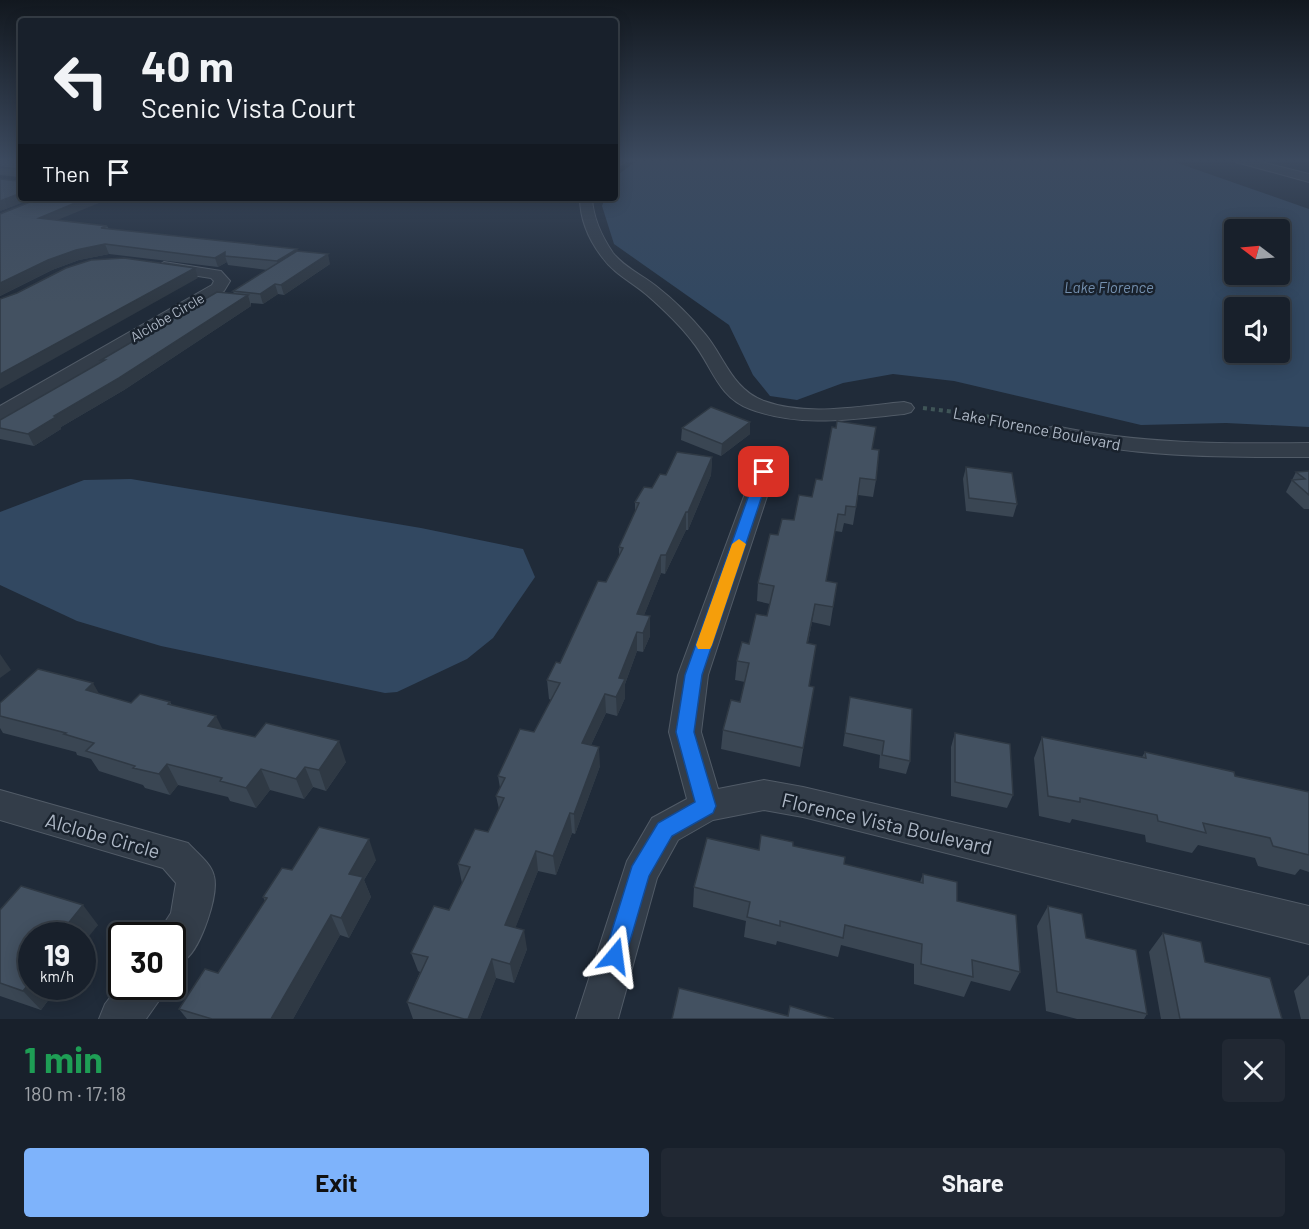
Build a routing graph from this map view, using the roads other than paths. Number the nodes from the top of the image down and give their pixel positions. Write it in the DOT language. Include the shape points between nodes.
graph roads {
  1 [pos="585,208"];
  2 [pos="150,265"];
  3 [pos="904,408"];
  4 [pos="0,415"];
  5 [pos="1055,432"];
  6 [pos="1309,450"];
  7 [pos="764,472"];
  8 [pos="0,805"];
  9 [pos="706,806"];
  10 [pos="186,925"];
  11 [pos="1309,925"];
  12 [pos="133,1000"];
  13 [pos="120,1019"];
  14 [pos="597,1019"];
  1 -- 3 [label="street" via="606,254 650,288 687,324 736,394 762,407 799,415"];
  2 -- 4 [label="street, Alclobe Circle" via="216,274 222,281 218,288"];
  5 -- 6 [label="street, Lake Florence Boulevard" via="1131,447"];
  7 -- 9 [label="street" via="693,675 685,732"];
  8 -- 10 [label="street, Alclobe Circle" via="175,855 196,879"];
  9 -- 11 [label="street, Florence Vista Boulevard" via="764,795 803,802"];
  9 -- 14 [label="street, Florence Vista Boulevard" via="665,830 640,873"];
  12 -- 13 [label="street"];
}
